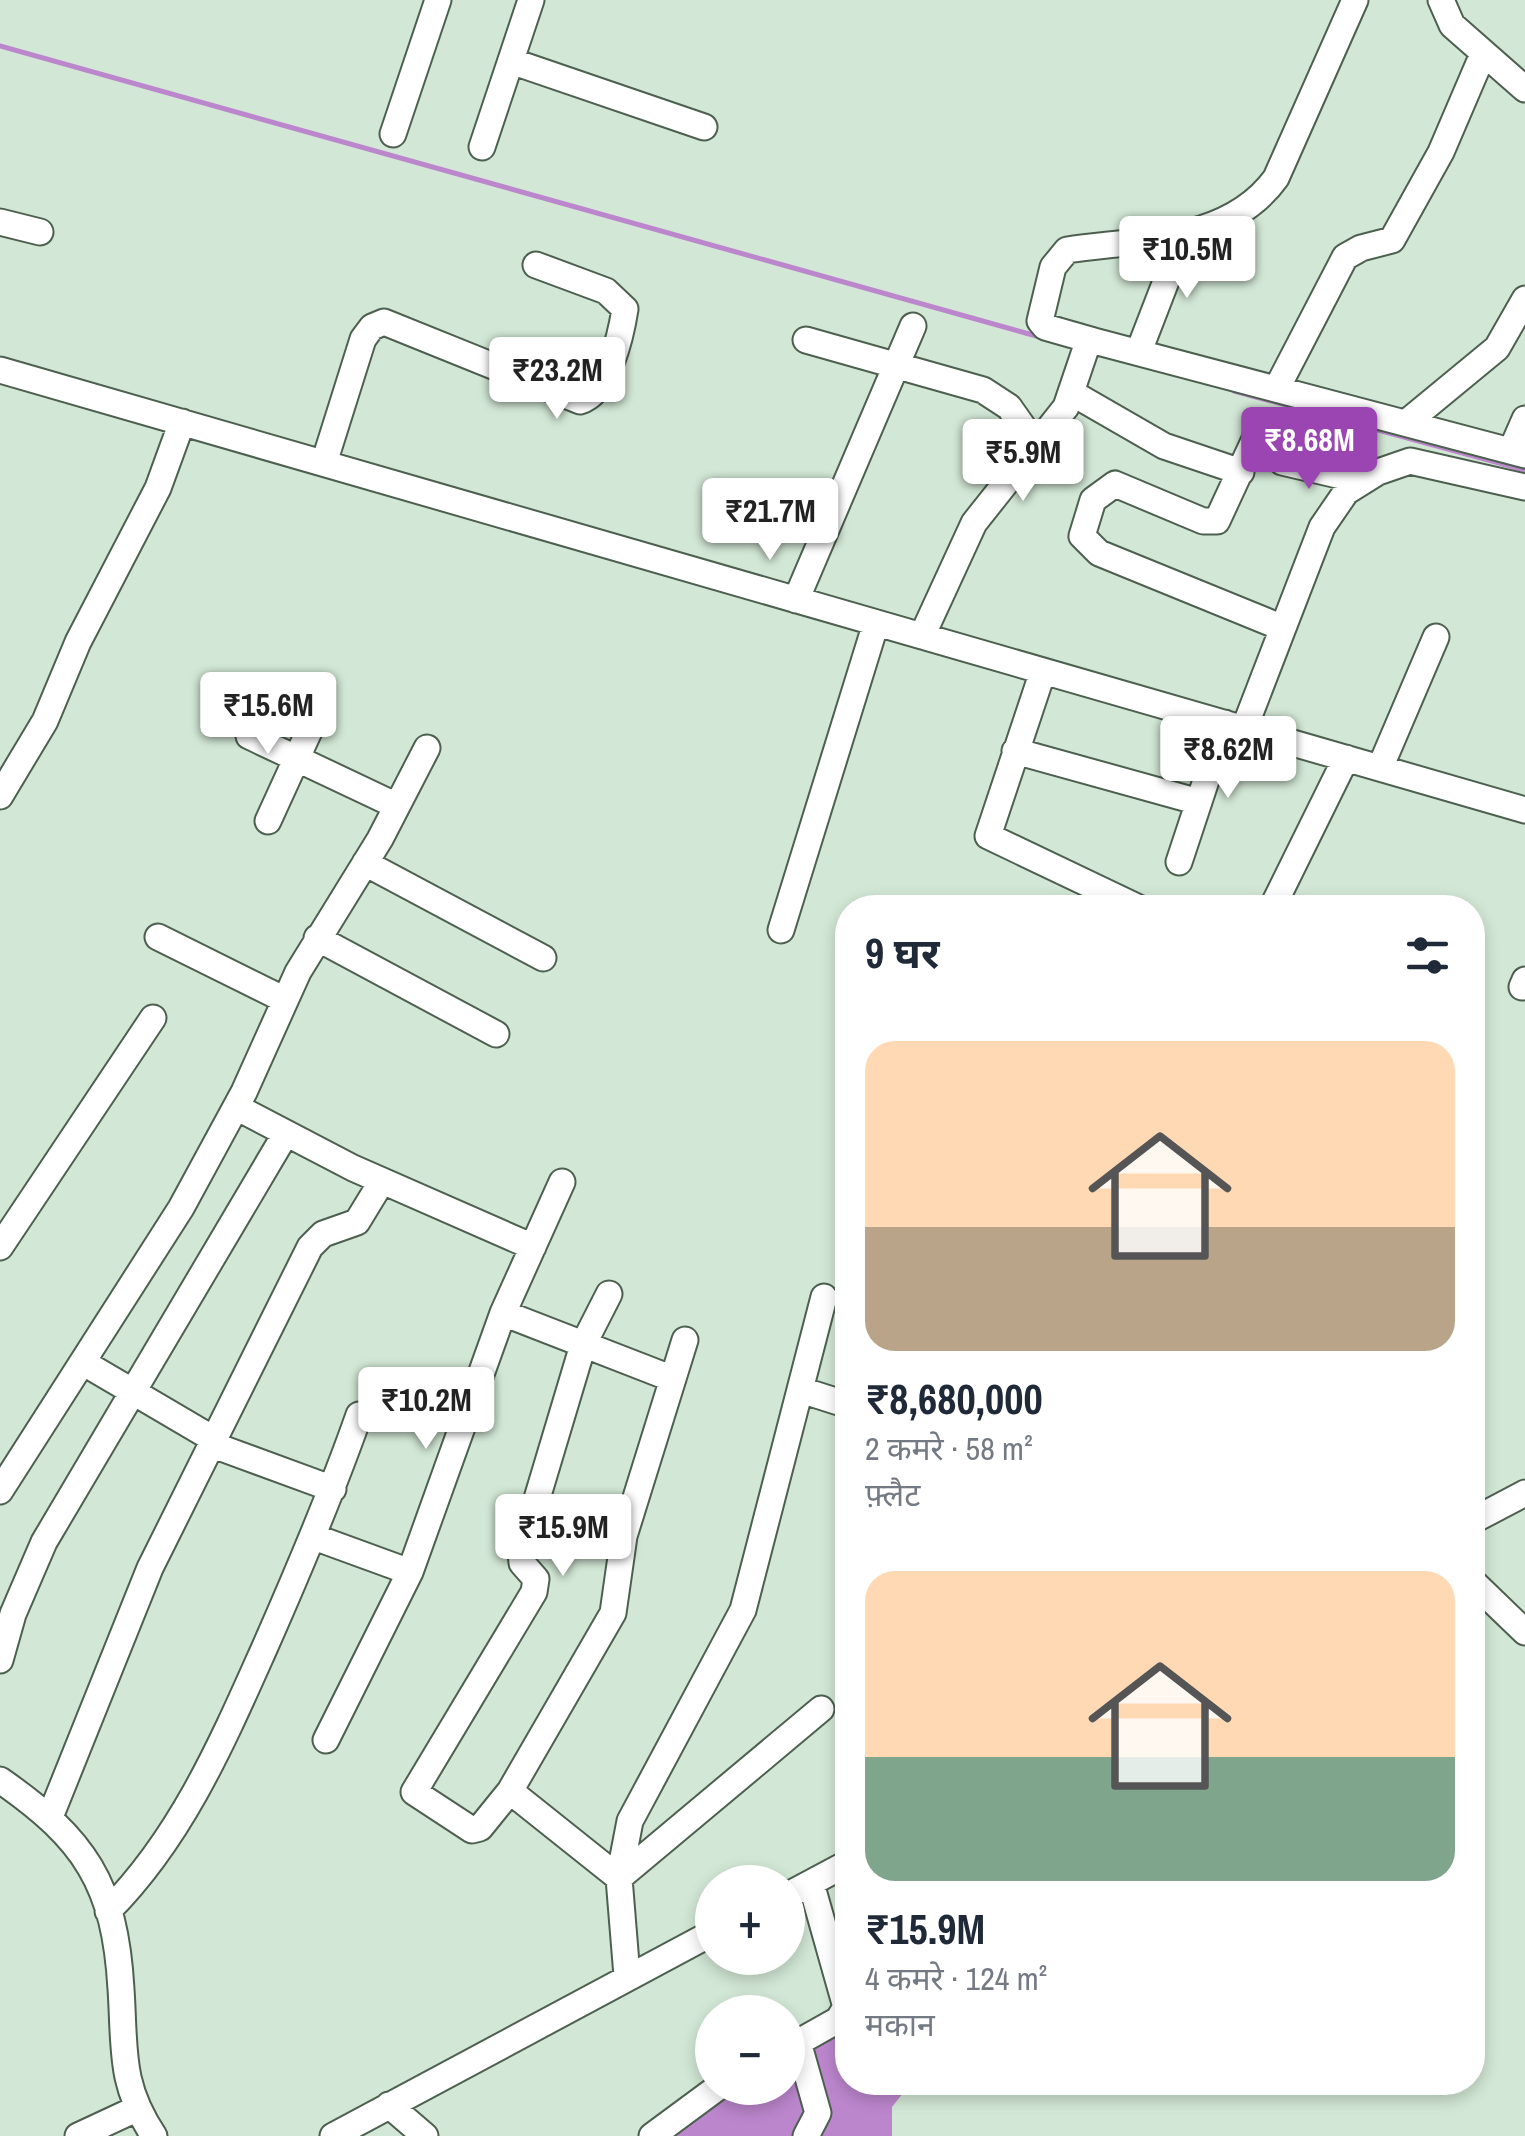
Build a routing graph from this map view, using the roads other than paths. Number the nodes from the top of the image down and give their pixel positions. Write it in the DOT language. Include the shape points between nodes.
graph roads {
  1 [pos="438,0"];
  2 [pos="531,0"];
  3 [pos="1356,0"];
  4 [pos="1441,0"];
  5 [pos="1483,54"];
  6 [pos="511,61"];
  7 [pos="1525,89"];
  8 [pos="704,127"];
  9 [pos="393,134"];
  10 [pos="482,147"];
  11 [pos="0,222"];
  12 [pos="40,232"];
  13 [pos="1185,232"];
  14 [pos="536,265"];
  15 [pos="1525,299"];
  16 [pos="913,326"];
  17 [pos="806,340"];
  18 [pos="1088,348"];
  19 [pos="1138,351"];
  20 [pos="898,365"];
  21 [pos="0,370"];
  22 [pos="1277,388"];
  23 [pos="1072,393"];
  24 [pos="1525,418"];
  25 [pos="182,422"];
  26 [pos="1406,423"];
  27 [pos="1260,428"];
  28 [pos="1035,444"];
  29 [pos="1518,453"];
  30 [pos="1282,462"];
  31 [pos="324,464"];
  32 [pos="1241,472"];
  33 [pos="1364,481"];
  34 [pos="1525,487"];
  35 [pos="796,600"];
  36 [pos="876,622"];
  37 [pos="1283,628"];
  38 [pos="922,636"];
  39 [pos="1436,637"];
  40 [pos="1043,670"];
  41 [pos="316,716"];
  42 [pos="1235,726"];
  43 [pos="249,736"];
  44 [pos="427,748"];
  45 [pos="1015,751"];
  46 [pos="1346,758"];
  47 [pos="298,759"];
  48 [pos="1380,768"];
  49 [pos="0,796"];
  50 [pos="1199,802"];
  51 [pos="398,806"];
  52 [pos="1525,810"];
  53 [pos="268,821"];
  54 [pos="1180,862"];
  55 [pos="365,863"];
  56 [pos="1112,895"];
  57 [pos="1278,895"];
  58 [pos="781,930"];
  59 [pos="158,937"];
  60 [pos="317,938"];
  61 [pos="544,958"];
  62 [pos="285,1000"];
  63 [pos="153,1018"];
  64 [pos="496,1034"];
  65 [pos="236,1107"];
  66 [pos="286,1133"];
  67 [pos="382,1181"];
  68 [pos="562,1182"];
  69 [pos="0,1247"];
  70 [pos="533,1247"];
  71 [pos="608,1294"];
  72 [pos="824,1298"];
  73 [pos="503,1313"];
  74 [pos="685,1340"];
  75 [pos="583,1345"];
  76 [pos="84,1363"];
  77 [pos="673,1379"];
  78 [pos="801,1390"];
  79 [pos="131,1392"];
  80 [pos="835,1401"];
  81 [pos="360,1415"];
  82 [pos="214,1443"];
  83 [pos="11,1453"];
  84 [pos="333,1489"];
  85 [pos="0,1491"];
  86 [pos="1525,1493"];
  87 [pos="1485,1514"];
  88 [pos="314,1537"];
  89 [pos="410,1572"];
  90 [pos="1485,1593"];
  91 [pos="1525,1632"];
  92 [pos="0,1660"];
  93 [pos="821,1709"];
  94 [pos="326,1740"];
  95 [pos="0,1780"];
  96 [pos="510,1791"];
  97 [pos="50,1817"];
  98 [pos="835,1870"];
  99 [pos="618,1878"];
  100 [pos="811,1883"];
  101 [pos="805,1886"];
  102 [pos="108,1911"];
  103 [pos="695,1942"];
  104 [pos="835,1969"];
  105 [pos="627,1976"];
  106 [pos="835,2022"];
  107 [pos="805,2038"];
  108 [pos="805,2078"];
  109 [pos="695,2104"];
  110 [pos="389,2105"];
  111 [pos="136,2109"];
  112 [pos="78,2136"];
  113 [pos="154,2136"];
  114 [pos="333,2136"];
  115 [pos="425,2136"];
  116 [pos="652,2136"];
  117 [pos="806,2136"];
  1 -- 9 [label="street"];
  2 -- 6 [label="street"];
  3 -- 13 [label="street" via="1276,178 1245,212"];
  4 -- 5 [label="street" via="1452,26"];
  5 -- 7 [label="street"];
  5 -- 22 [label="street" via="1436,162 1392,240 1345,257"];
  6 -- 8 [label="street"];
  6 -- 10 [label="street"];
  11 -- 12 [label="street"];
  13 -- 18 [label="street" via="1068,250 1058,258 1040,321"];
  13 -- 19 [label="street"];
  14 -- 31 [label="street" via="606,291 624,308 591,398 580,401 384,322 364,339"];
  15 -- 26 [label="street" via="1497,348"];
  16 -- 20 [label="street"];
  17 -- 20 [label="street"];
  18 -- 19 [label="street"];
  18 -- 23 [label="street"];
  19 -- 22 [label="street"];
  20 -- 28 [label="street" via="999,398"];
  20 -- 35 [label="street"];
  21 -- 25 [label="street"];
  22 -- 26 [label="street"];
  23 -- 28 [label="street"];
  23 -- 32 [label="street" via="1174,451"];
  24 -- 29 [label="street"];
  25 -- 31 [label="street"];
  25 -- 49 [label="street" via="158,488 78,642 46,721"];
  26 -- 29 [label="street"];
  27 -- 32 [label="street"];
  28 -- 38 [label="street" via="974,523"];
  30 -- 33 [label="street"];
  31 -- 35 [label="street"];
  32 -- 37 [label="street" via="1222,516 1210,523 1122,484 1108,486 1093,500 1082,536 1098,553"];
  33 -- 34 [label="street" via="1398,463 1424,461"];
  33 -- 37 [label="street" via="1329,512"];
  35 -- 36 [label="street"];
  36 -- 38 [label="street"];
  36 -- 58 [label="street"];
  37 -- 42 [label="street"];
  38 -- 40 [label="street"];
  39 -- 48 [label="street"];
  40 -- 42 [label="street"];
  40 -- 45 [label="street"];
  41 -- 47 [label="street"];
  42 -- 46 [label="street"];
  42 -- 50 [label="street"];
  43 -- 47 [label="street"];
  44 -- 51 [label="street"];
  45 -- 50 [label="street"];
  45 -- 56 [label="street" via="988,836"];
  46 -- 48 [label="street"];
  46 -- 57 [label="street"];
  47 -- 51 [label="street"];
  47 -- 53 [label="street"];
  48 -- 52 [label="street"];
  50 -- 54 [label="street"];
  51 -- 55 [label="street"];
  55 -- 60 [label="street"];
  55 -- 61 [label="street"];
  59 -- 62 [label="street"];
  60 -- 62 [label="street"];
  60 -- 64 [label="street"];
  62 -- 65 [label="street"];
  63 -- 69 [label="street"];
  65 -- 66 [label="street"];
  65 -- 76 [label="street"];
  66 -- 67 [label="street"];
  66 -- 79 [label="street"];
  67 -- 70 [label="street"];
  67 -- 82 [label="street" via="357,1222 318,1236 310,1246"];
  68 -- 70 [label="street"];
  70 -- 73 [label="street"];
  71 -- 75 [label="street"];
  72 -- 78 [label="street"];
  73 -- 75 [label="street"];
  73 -- 89 [label="street"];
  74 -- 77 [label="street"];
  75 -- 77 [label="street"];
  75 -- 96 [label="street" via="521,1552 536,1579 534,1592 414,1792 476,1830"];
  76 -- 79 [label="street"];
  76 -- 83 [label="street"];
  77 -- 96 [label="street" via="624,1536 613,1614"];
  78 -- 80 [label="street"];
  78 -- 99 [label="street" via="743,1610 638,1801"];
  79 -- 82 [label="street"];
  79 -- 92 [label="street" via="44,1542"];
  81 -- 84 [label="street"];
  82 -- 84 [label="street"];
  82 -- 97 [label="street" via="130,1614"];
  83 -- 85 [label="street"];
  84 -- 88 [label="street"];
  86 -- 87 [label="street"];
  88 -- 89 [label="street"];
  88 -- 102 [label="street" via="198,1791 141,1876"];
  89 -- 94 [label="street"];
  90 -- 91 [label="street"];
  93 -- 99 [label="street"];
  95 -- 97 [label="street"];
  96 -- 99 [label="street"];
  97 -- 102 [label="street" via="88,1860"];
  98 -- 100 [label="street"];
  99 -- 105 [label="street"];
  100 -- 101 [label="street"];
  100 -- 104 [label="street"];
  102 -- 111 [label="street" via="121,1987 125,2079"];
  103 -- 105 [label="street"];
  105 -- 110 [label="street"];
  106 -- 107 [label="street"];
  108 -- 117 [label="street" via="818,2113"];
  109 -- 116 [label="street"];
  110 -- 114 [label="street"];
  110 -- 115 [label="street"];
  111 -- 112 [label="street"];
  111 -- 113 [label="street"];
}
